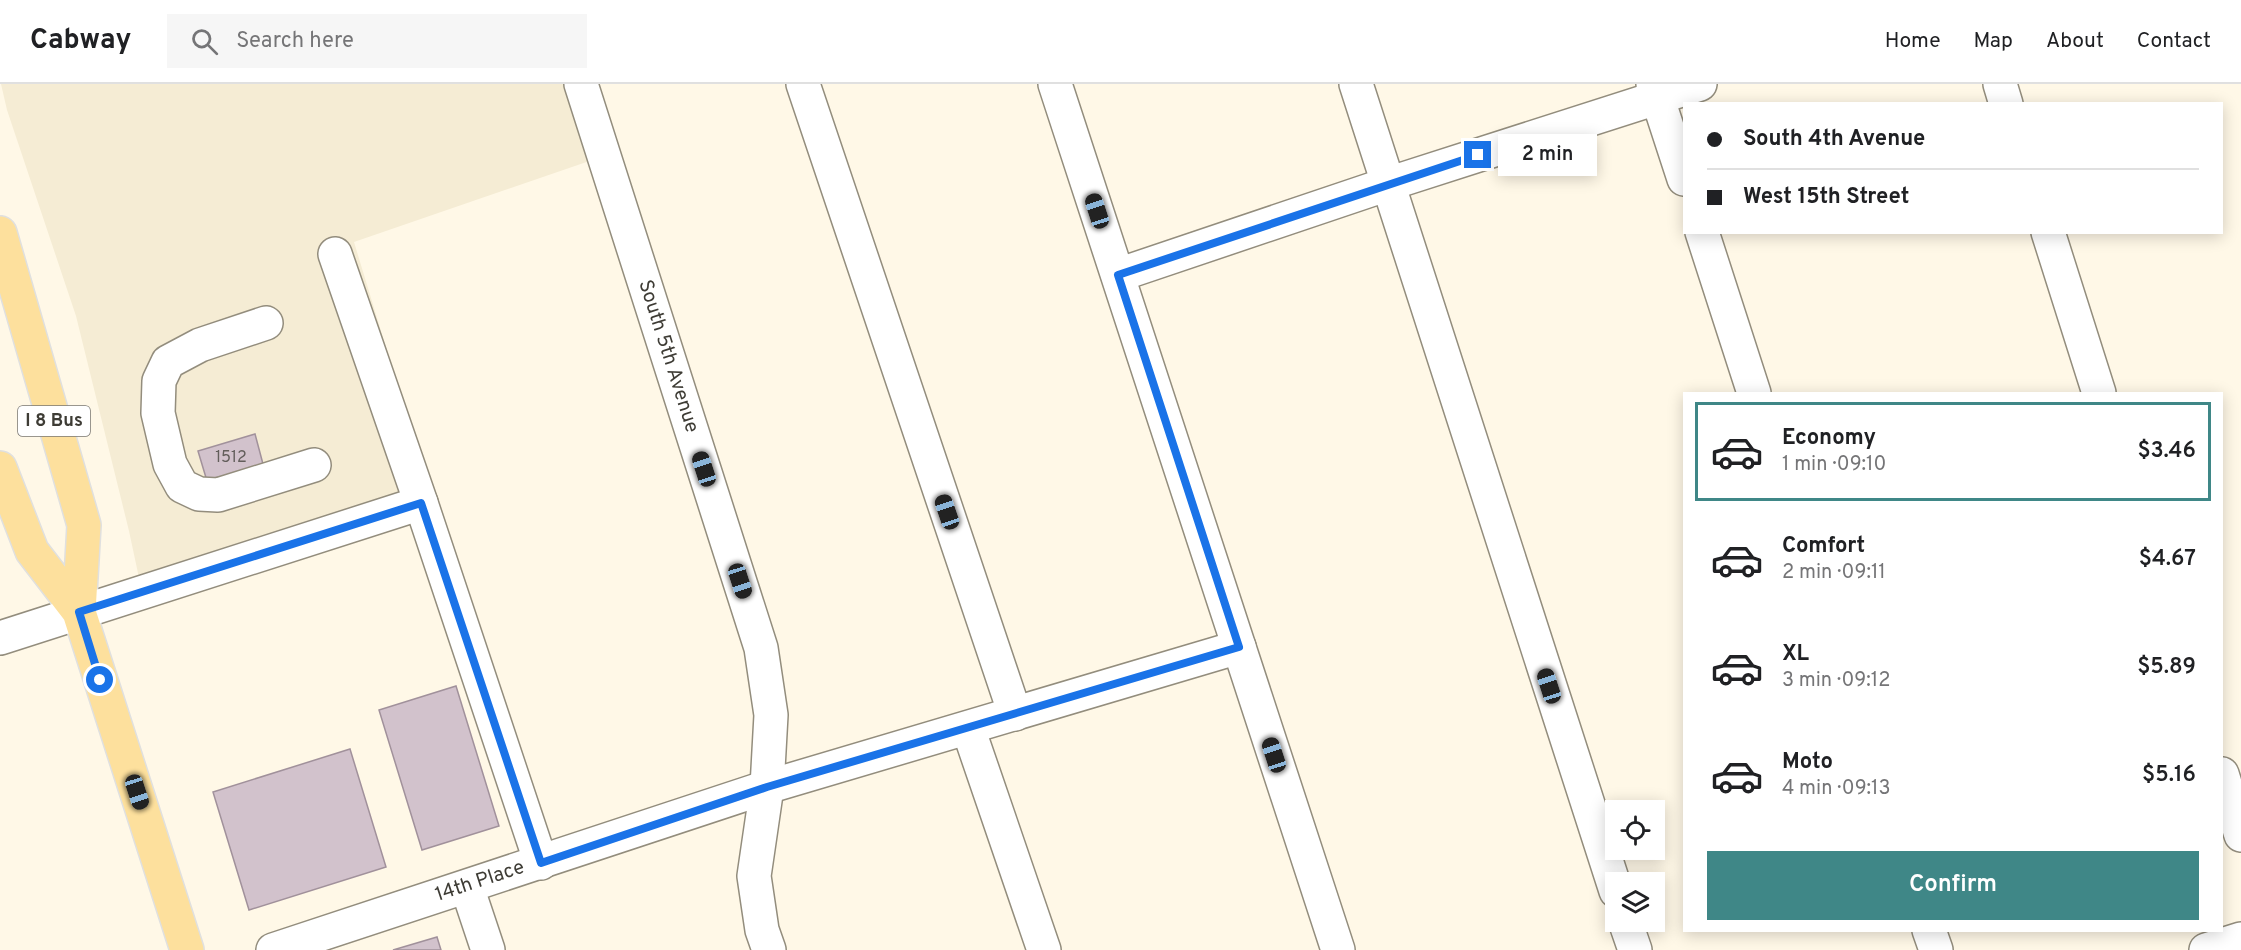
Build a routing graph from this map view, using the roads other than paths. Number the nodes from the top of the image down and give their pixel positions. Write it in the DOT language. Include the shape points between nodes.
graph roads {
  1 [pos="581,84"];
  2 [pos="803,84"];
  3 [pos="1055,84"];
  4 [pos="1356,84"];
  5 [pos="1700,84"];
  6 [pos="2000,84"];
  7 [pos="1656,91"];
  8 [pos="2005,102"];
  9 [pos="1683,176"];
  10 [pos="1388,184"];
  11 [pos="0,233"];
  12 [pos="1703,234"];
  13 [pos="2049,234"];
  14 [pos="335,254"];
  15 [pos="1118,275"];
  16 [pos="266,322"];
  17 [pos="1754,392"];
  18 [pos="2099,392"];
  19 [pos="314,465"];
  20 [pos="0,468"];
  21 [pos="421,503"];
  22 [pos="79,612"];
  23 [pos="0,638"];
  24 [pos="1239,647"];
  25 [pos="1015,714"];
  26 [pos="968,728"];
  27 [pos="2223,777"];
  28 [pos="767,787"];
  29 [pos="2241,835"];
  30 [pos="541,863"];
  31 [pos="1610,872"];
  32 [pos="467,887"];
  33 [pos="1629,932"];
  34 [pos="1930,932"];
  35 [pos="2241,939"];
  36 [pos="188,950"];
  37 [pos="273,950"];
  38 [pos="488,950"];
  39 [pos="769,950"];
  40 [pos="1044,950"];
  41 [pos="1338,950"];
  42 [pos="1635,950"];
  43 [pos="1936,950"];
  44 [pos="2206,950"];
  1 -- 28 [label="street, South 5th Avenue" via="761,648 771,716"];
  2 -- 25 [label="street"];
  3 -- 15 [label="street"];
  4 -- 10 [label="street"];
  5 -- 7 [label="street"];
  6 -- 8 [label="street"];
  7 -- 9 [label="street"];
  7 -- 10 [label="street"];
  10 -- 15 [label="street"];
  10 -- 31 [label="street"];
  11 -- 22 [label="main road, I 8 Bus" via="84,525"];
  12 -- 17 [label="street"];
  13 -- 18 [label="street"];
  14 -- 21 [label="street"];
  15 -- 24 [label="street"];
  16 -- 19 [label="street" via="200,345 168,362 159,381 158,413 170,464 182,486 199,494 218,495"];
  20 -- 22 [label="main road" via="32,551"];
  21 -- 22 [label="street"];
  21 -- 30 [label="street"];
  22 -- 23 [label="street"];
  22 -- 36 [label="main road"];
  24 -- 25 [label="street, 14th Place"];
  24 -- 41 [label="street"];
  25 -- 26 [label="street, 14th Place"];
  26 -- 28 [label="street, 14th Place"];
  26 -- 40 [label="street"];
  27 -- 29 [label="street"];
  28 -- 30 [label="street, 14th Place"];
  28 -- 39 [label="street, South 5th Avenue" via="754,876"];
  30 -- 32 [label="street, 14th Place"];
  32 -- 37 [label="street, 14th Place"];
  32 -- 38 [label="street"];
  33 -- 42 [label="street"];
  34 -- 43 [label="street"];
  35 -- 44 [label="street"];
}
